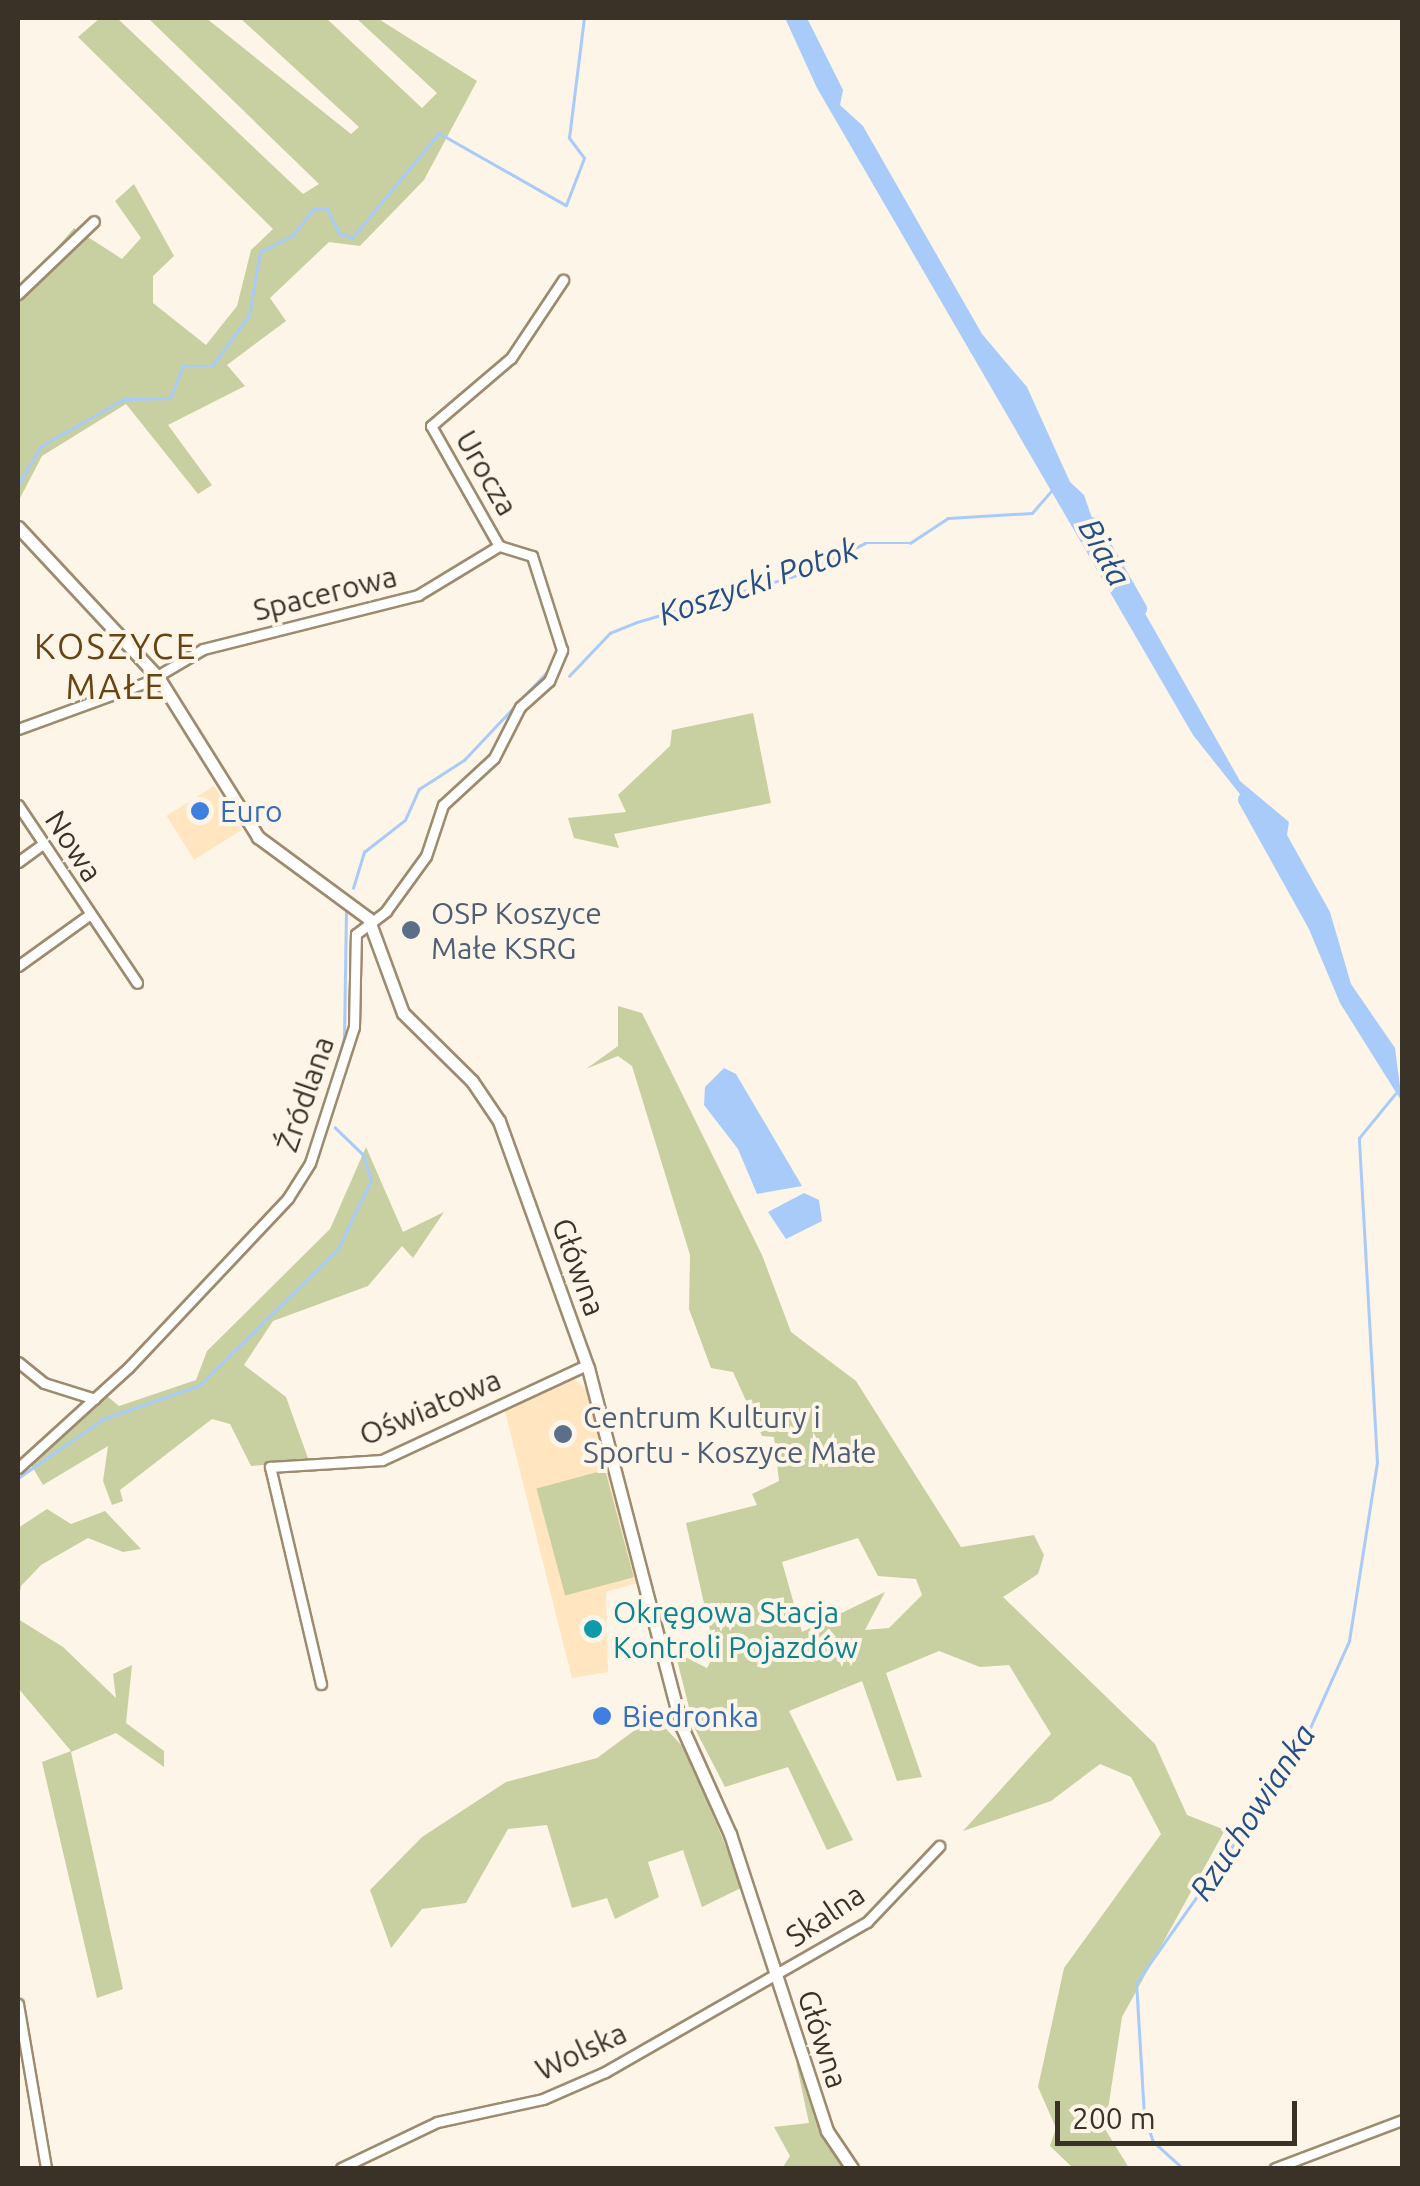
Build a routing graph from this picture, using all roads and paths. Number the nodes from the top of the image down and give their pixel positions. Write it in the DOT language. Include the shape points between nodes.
graph roads {
  1 [pos="94,222"];
  2 [pos="563,280"];
  3 [pos="18,294"];
  4 [pos="18,527"];
  5 [pos="499,546"];
  6 [pos="158,677"];
  7 [pos="18,729"];
  8 [pos="18,804"];
  9 [pos="40,846"];
  10 [pos="18,862"];
  11 [pos="89,914"];
  12 [pos="368,918"];
  13 [pos="18,966"];
  14 [pos="136,983"];
  15 [pos="18,1362"];
  16 [pos="587,1365"];
  17 [pos="95,1400"];
  18 [pos="18,1468"];
  19 [pos="321,1684"];
  20 [pos="939,1846"];
  21 [pos="776,1976"];
  22 [pos="18,2004"];
  23 [pos="1402,2120"];
  24 [pos="46,2168"];
  25 [pos="341,2168"];
  26 [pos="852,2168"];
  27 [pos="1275,2168"];
  1 -- 3 [label="street"];
  2 -- 5 [label="street, Urocza" via="512,358 430,426"];
  4 -- 6 [label="street"];
  5 -- 6 [label="street, Spacerowa" via="418,596 202,648"];
  5 -- 12 [label="street" via="532,556 562,650 550,681 520,707 494,758 443,805 426,856 386,911"];
  6 -- 7 [label="street, Spacerowa"];
  6 -- 12 [label="street" via="258,838"];
  8 -- 9 [label="street, Nowa"];
  9 -- 10 [label="street"];
  9 -- 11 [label="street, Nowa"];
  11 -- 13 [label="street, Nowa"];
  11 -- 14 [label="street, Nowa"];
  12 -- 16 [label="street, Główna" via="403,1013 472,1081 499,1121"];
  12 -- 17 [label="street, Źródlana" via="356,934 346,1063 310,1163 288,1198"];
  15 -- 17 [label="street" via="44,1383"];
  16 -- 19 [label="street, Oświatowa" via="382,1460 270,1467"];
  16 -- 21 [label="street, Główna" via="674,1704 730,1834"];
  17 -- 18 [label="street, Źródlana"];
  20 -- 21 [label="street, Skalna" via="867,1922"];
  21 -- 25 [label="street, Wolska" via="572,2088 437,2122"];
  21 -- 26 [label="street, Główna" via="827,2131"];
  22 -- 24 [label="street"];
  23 -- 27 [label="street"];
}
